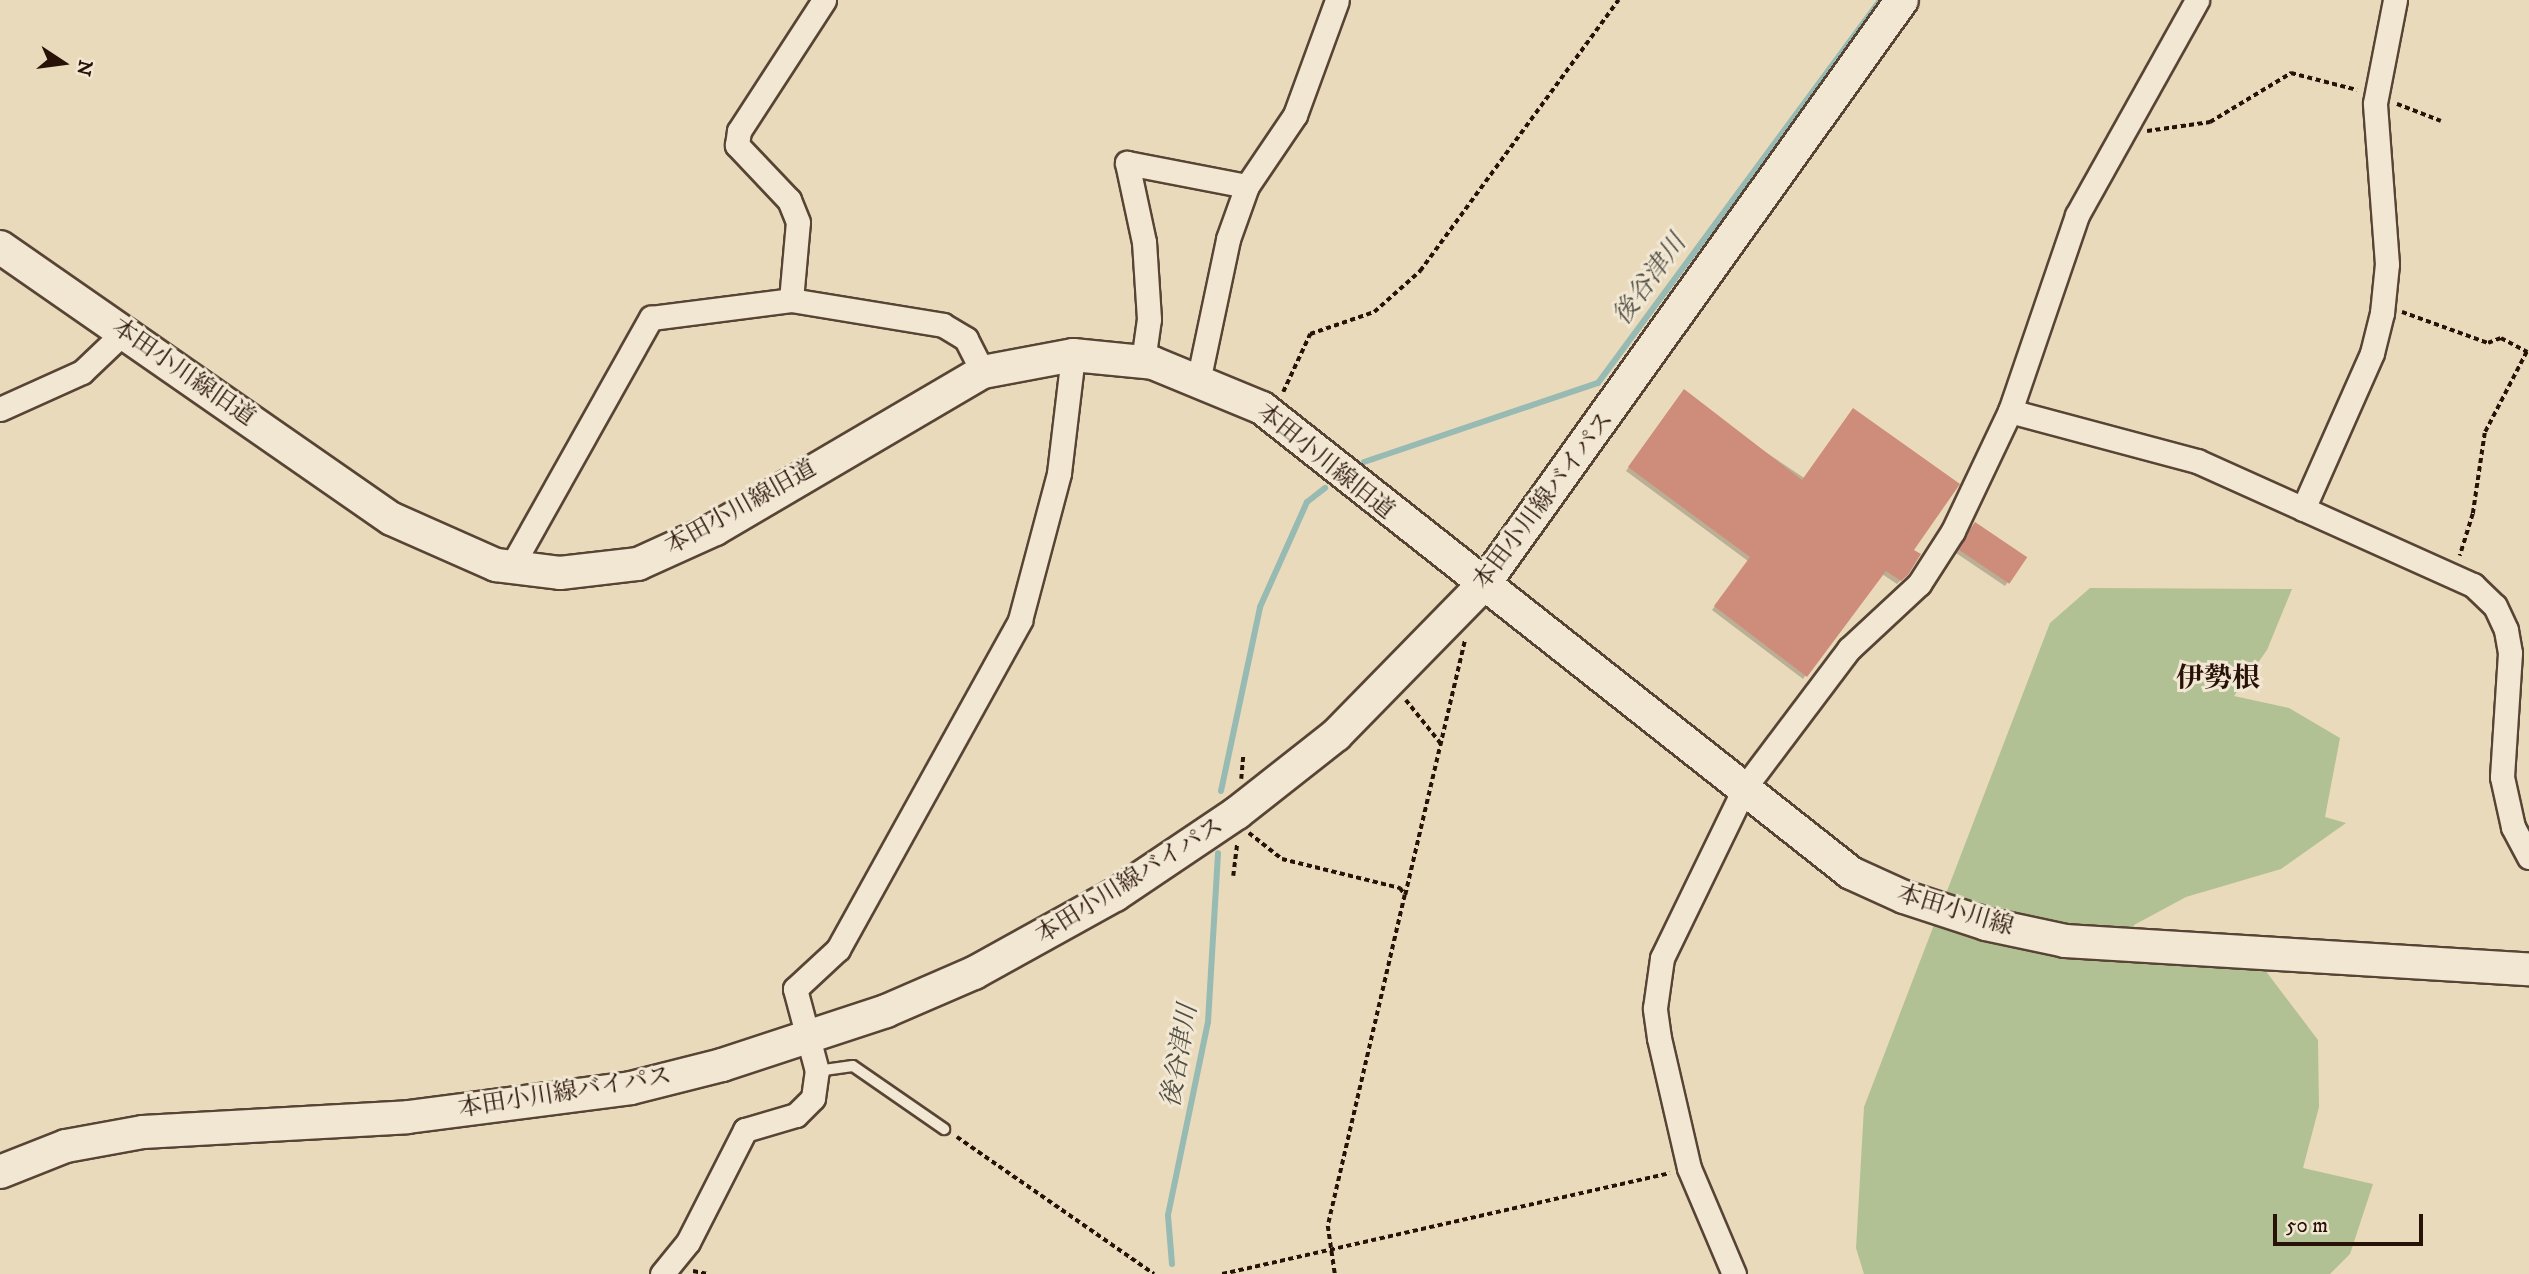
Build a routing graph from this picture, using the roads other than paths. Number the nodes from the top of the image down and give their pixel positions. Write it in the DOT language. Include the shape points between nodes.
graph roads {
  1 [pos="824,0"];
  2 [pos="1337,0"];
  3 [pos="1902,0"];
  4 [pos="2197,0"];
  5 [pos="2395,0"];
  6 [pos="1247,186"];
  7 [pos="1,249"];
  8 [pos="791,300"];
  9 [pos="124,332"];
  10 [pos="1073,355"];
  11 [pos="1143,361"];
  12 [pos="983,372"];
  13 [pos="1199,377"];
  14 [pos="0,409"];
  15 [pos="2010,411"];
  16 [pos="2303,509"];
  17 [pos="511,567"];
  18 [pos="1484,584"];
  19 [pos="1745,787"];
  20 [pos="2529,857"];
  21 [pos="2529,969"];
  22 [pos="807,1040"];
  23 [pos="817,1071"];
  24 [pos="944,1129"];
  25 [pos="0,1172"];
  26 [pos="662,1274"];
  27 [pos="1734,1274"];
  1 -- 8 [label="street" via="740,131 737,145 789,200 798,222"];
  2 -- 6 [label="street" via="1295,115"];
  3 -- 18 [label="main road, 本田小川線バイパス"];
  4 -- 15 [label="street" via="2057,262"];
  5 -- 16 [label="street" via="2376,96 2387,264 2383,306 2372,353"];
  6 -- 11 [label="street" via="1127,163 1144,242 1149,319"];
  6 -- 13 [label="street" via="1228,239"];
  7 -- 9 [label="main road, 本田小川線旧道"];
  8 -- 12 [label="street" via="943,325 965,339"];
  8 -- 17 [label="street" via="651,318"];
  9 -- 14 [label="street" via="82,372"];
  9 -- 17 [label="main road, 本田小川線旧道" via="392,519 439,544"];
  10 -- 11 [label="main road, 本田小川線旧道"];
  10 -- 12 [label="main road, 本田小川線旧道"];
  10 -- 22 [label="street" via="1059,472 1020,620 838,949 799,980 795,999"];
  11 -- 13 [label="main road, 本田小川線旧道"];
  12 -- 17 [label="main road, 本田小川線旧道" via="715,529 638,564 560,573"];
  13 -- 18 [label="main road, 本田小川線旧道" via="1262,408 1272,422"];
  15 -- 16 [label="street" via="2197,461"];
  15 -- 19 [label="street" via="1968,503 1919,584 1849,649"];
  16 -- 20 [label="street" via="2453,574 2495,606 2510,653 2502,777 2513,827"];
  18 -- 19 [label="main road, 本田小川線"];
  18 -- 22 [label="main road, 本田小川線バイパス" via="1336,735 1241,820 1034,943"];
  19 -- 21 [label="main road, 本田小川線" via="1851,873 1986,925 2066,941"];
  19 -- 27 [label="street" via="1671,935 1656,982 1659,1038 1689,1168"];
  22 -- 23 [label="street"];
  22 -- 25 [label="main road, 本田小川線バイパス" via="631,1088 408,1117 143,1132 66,1146"];
  23 -- 24 [label="lane" via="853,1066"];
  23 -- 26 [label="street" via="807,1106 746,1130 688,1242"];
}
